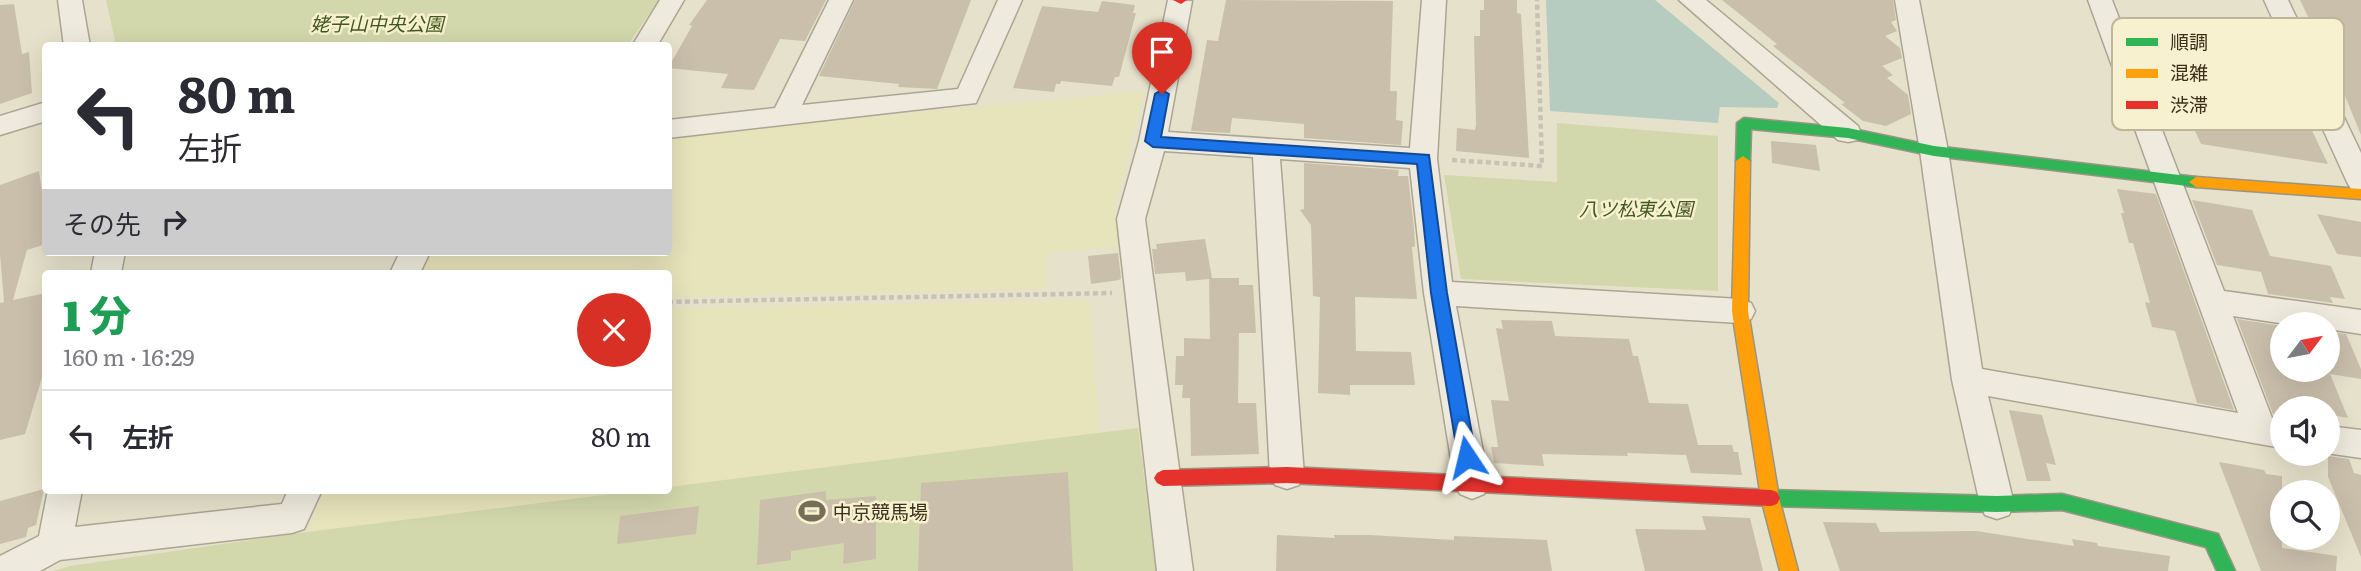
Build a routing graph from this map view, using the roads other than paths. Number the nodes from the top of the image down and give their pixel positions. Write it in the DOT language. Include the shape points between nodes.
graph roads {
  1 [pos="70,0"];
  2 [pos="672,0"];
  3 [pos="841,0"];
  4 [pos="1010,0"];
  5 [pos="1180,0"];
  6 [pos="1434,0"];
  7 [pos="1691,0"];
  8 [pos="1906,0"];
  9 [pos="2100,0"];
  10 [pos="2276,0"];
  11 [pos="2284,18"];
  12 [pos="2112,31"];
  13 [pos="76,42"];
  14 [pos="646,42"];
  15 [pos="42,112"];
  16 [pos="783,116"];
  17 [pos="0,126"];
  18 [pos="672,129"];
  19 [pos="2150,130"];
  20 [pos="2336,130"];
  21 [pos="1848,133"];
  22 [pos="1153,141"];
  23 [pos="1266,147"];
  24 [pos="1934,152"];
  25 [pos="1423,159"];
  26 [pos="2169,180"];
  27 [pos="2361,183"];
  28 [pos="2361,194"];
  29 [pos="1439,293"];
  30 [pos="2214,302"];
  31 [pos="1740,311"];
  32 [pos="2361,322"];
  33 [pos="1968,380"];
  34 [pos="2270,428"];
  35 [pos="2270,433"];
  36 [pos="2340,441"];
  37 [pos="2361,444"];
  38 [pos="1287,475"];
  39 [pos="1163,478"];
  40 [pos="1472,484"];
  41 [pos="64,494"];
  42 [pos="303,494"];
  43 [pos="1770,498"];
  44 [pos="1997,505"];
  45 [pos="55,545"];
  46 [pos="6,571"];
  47 [pos="1175,571"];
  48 [pos="1789,571"];
  49 [pos="2226,571"];
  1 -- 13 [label="street"];
  2 -- 14 [label="street"];
  3 -- 16 [label="street"];
  4 -- 16 [label="street" via="967,97"];
  5 -- 22 [label="street"];
  6 -- 25 [label="street"];
  7 -- 21 [label="street"];
  8 -- 24 [label="street"];
  9 -- 12 [label="street"];
  10 -- 11 [label="street"];
  15 -- 17 [label="street"];
  16 -- 18 [label="street"];
  19 -- 26 [label="street"];
  20 -- 27 [label="street"];
  21 -- 24 [label="street"];
  21 -- 31 [label="street" via="1744,123"];
  22 -- 23 [label="street"];
  22 -- 39 [label="street" via="1132,219"];
  23 -- 25 [label="street"];
  23 -- 38 [label="street"];
  24 -- 26 [label="street"];
  24 -- 33 [label="street"];
  25 -- 29 [label="street"];
  26 -- 28 [label="street"];
  26 -- 30 [label="street"];
  29 -- 31 [label="street"];
  29 -- 40 [label="street"];
  30 -- 32 [label="street"];
  30 -- 34 [label="street"];
  31 -- 43 [label="street"];
  33 -- 35 [label="street"];
  33 -- 44 [label="street"];
  36 -- 37 [label="street"];
  38 -- 39 [label="street"];
  38 -- 40 [label="street"];
  39 -- 47 [label="street"];
  40 -- 43 [label="street"];
  41 -- 45 [label="street"];
  42 -- 45 [label="street" via="292,517"];
  43 -- 44 [label="street"];
  43 -- 48 [label="street"];
  44 -- 49 [label="street" via="2062,502 2213,540"];
  45 -- 46 [label="street"];
}
